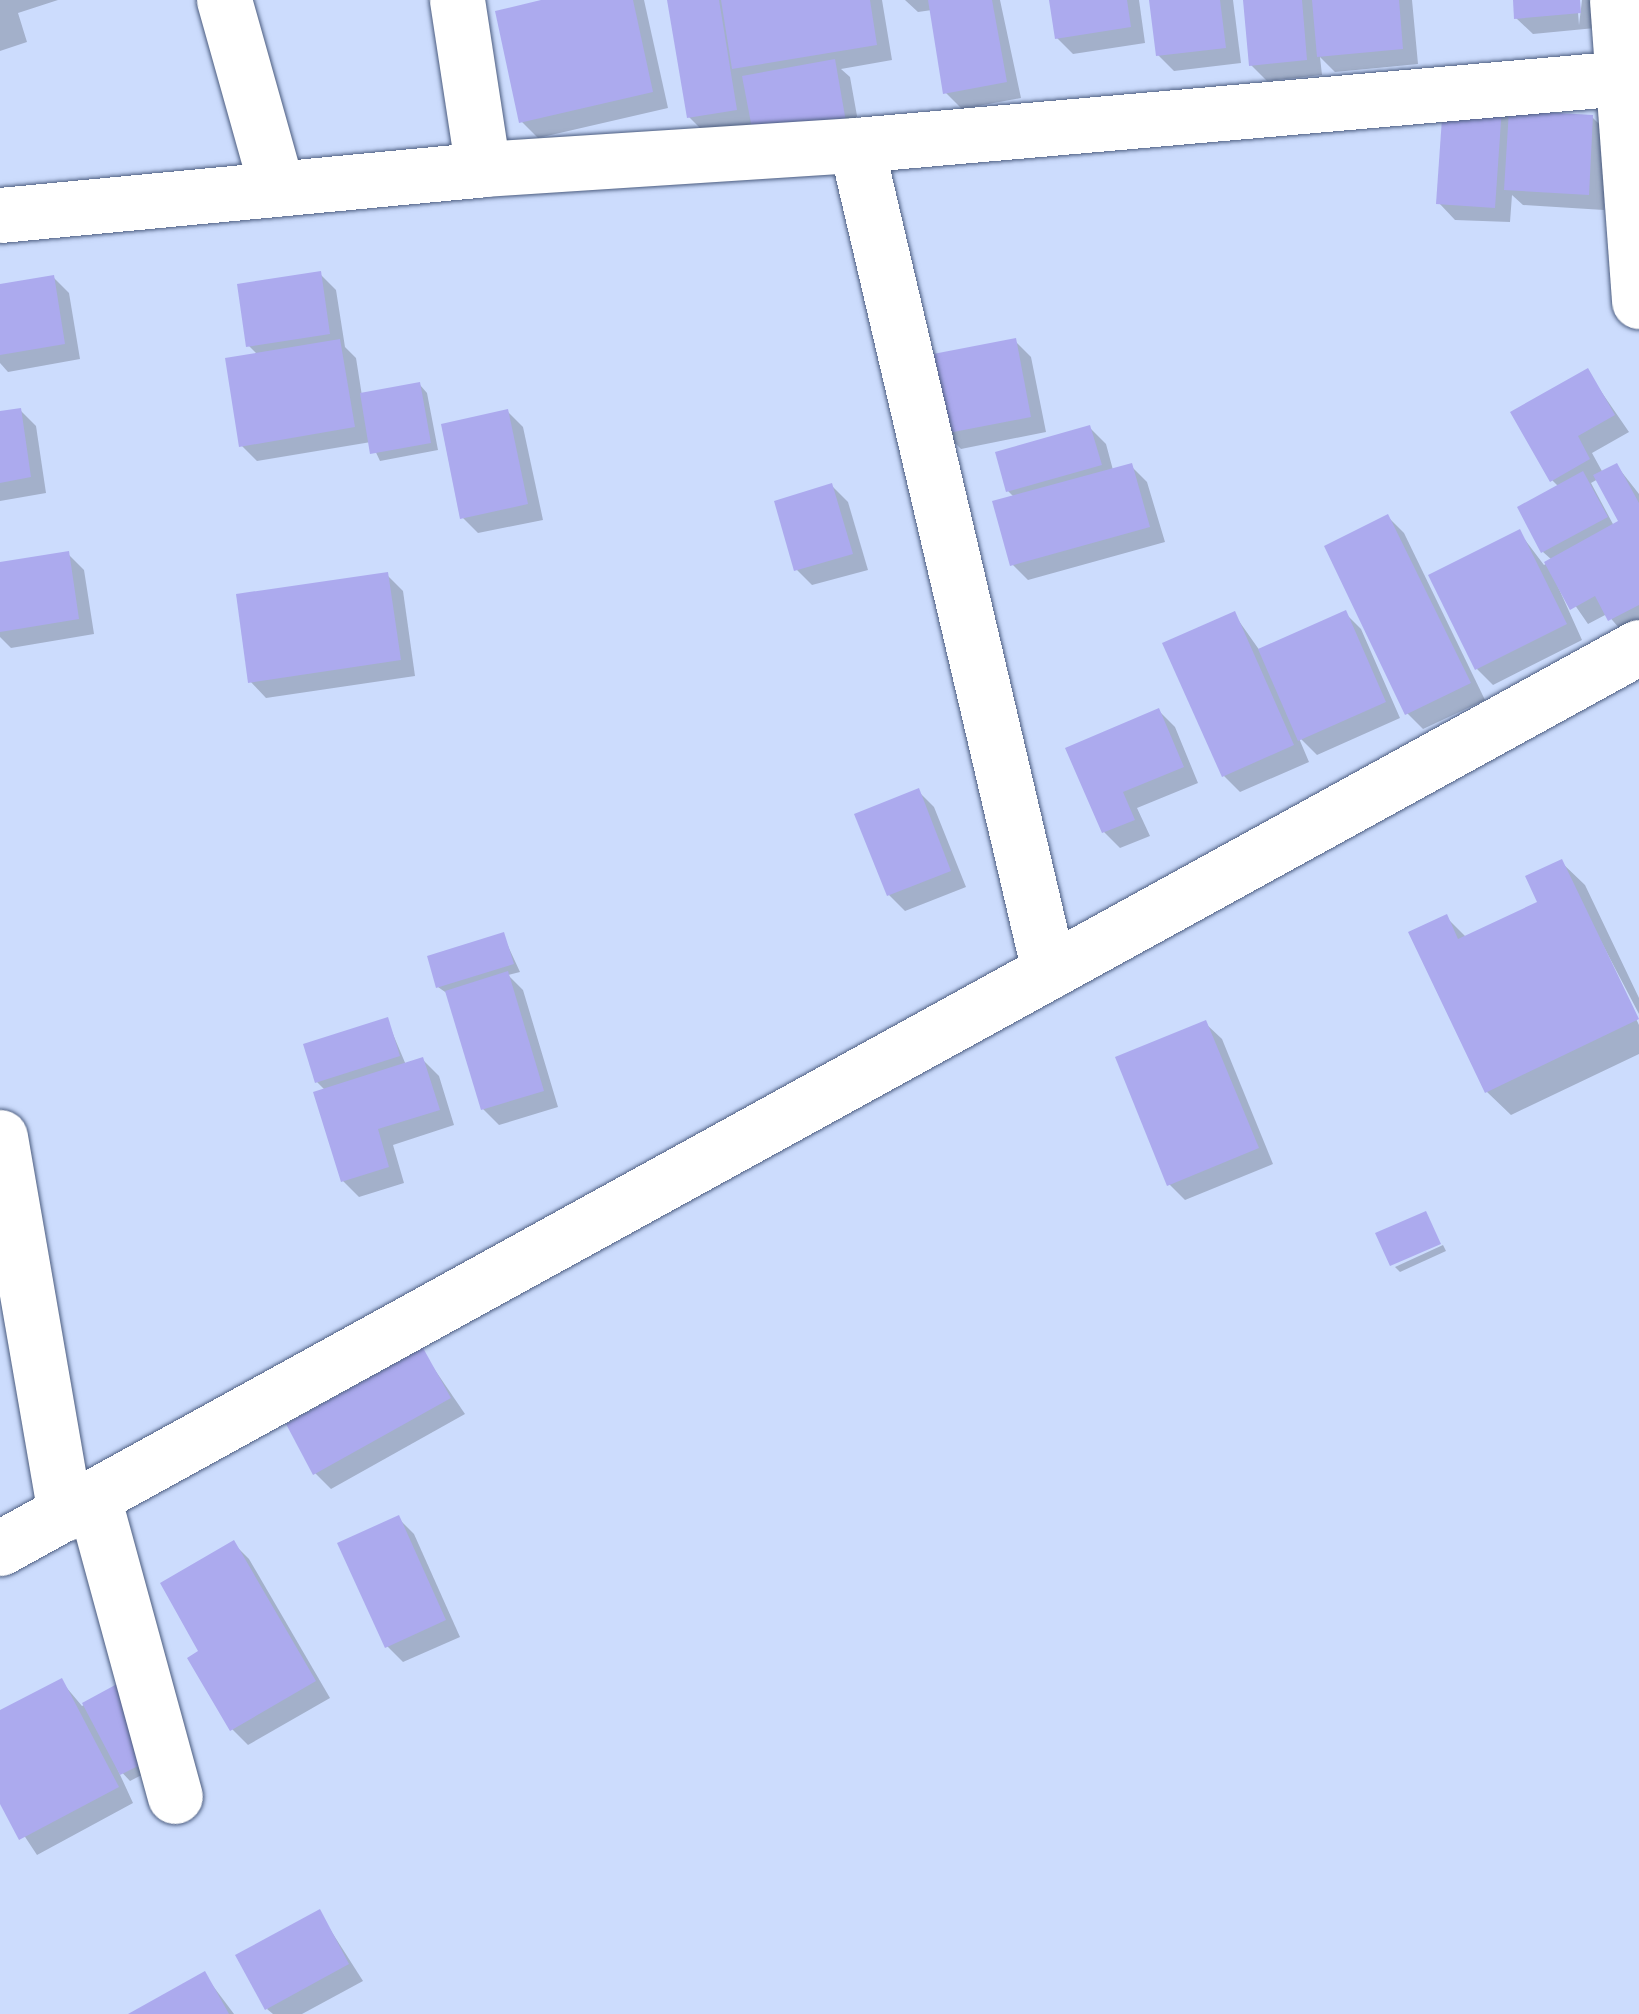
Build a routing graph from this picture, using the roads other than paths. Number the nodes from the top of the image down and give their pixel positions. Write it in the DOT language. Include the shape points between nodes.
graph roads {
  1 [pos="224,0"];
  2 [pos="457,0"];
  3 [pos="1618,0"];
  4 [pos="1624,78"];
  5 [pos="856,145"];
  6 [pos="484,169"];
  7 [pos="276,189"];
  8 [pos="0,215"];
  9 [pos="1639,301"];
  10 [pos="1639,647"];
  11 [pos="1049,972"];
  12 [pos="0,1137"];
  13 [pos="79,1505"];
  14 [pos="0,1548"];
  15 [pos="174,1796"];
  1 -- 7 [label="street"];
  2 -- 6 [label="street"];
  3 -- 4 [label="street"];
  4 -- 5 [label="street"];
  4 -- 9 [label="street"];
  5 -- 6 [label="street"];
  5 -- 11 [label="street"];
  6 -- 7 [label="street"];
  7 -- 8 [label="street"];
  10 -- 11 [label="street"];
  11 -- 13 [label="street"];
  12 -- 13 [label="street"];
  13 -- 14 [label="street"];
  13 -- 15 [label="street"];
}
